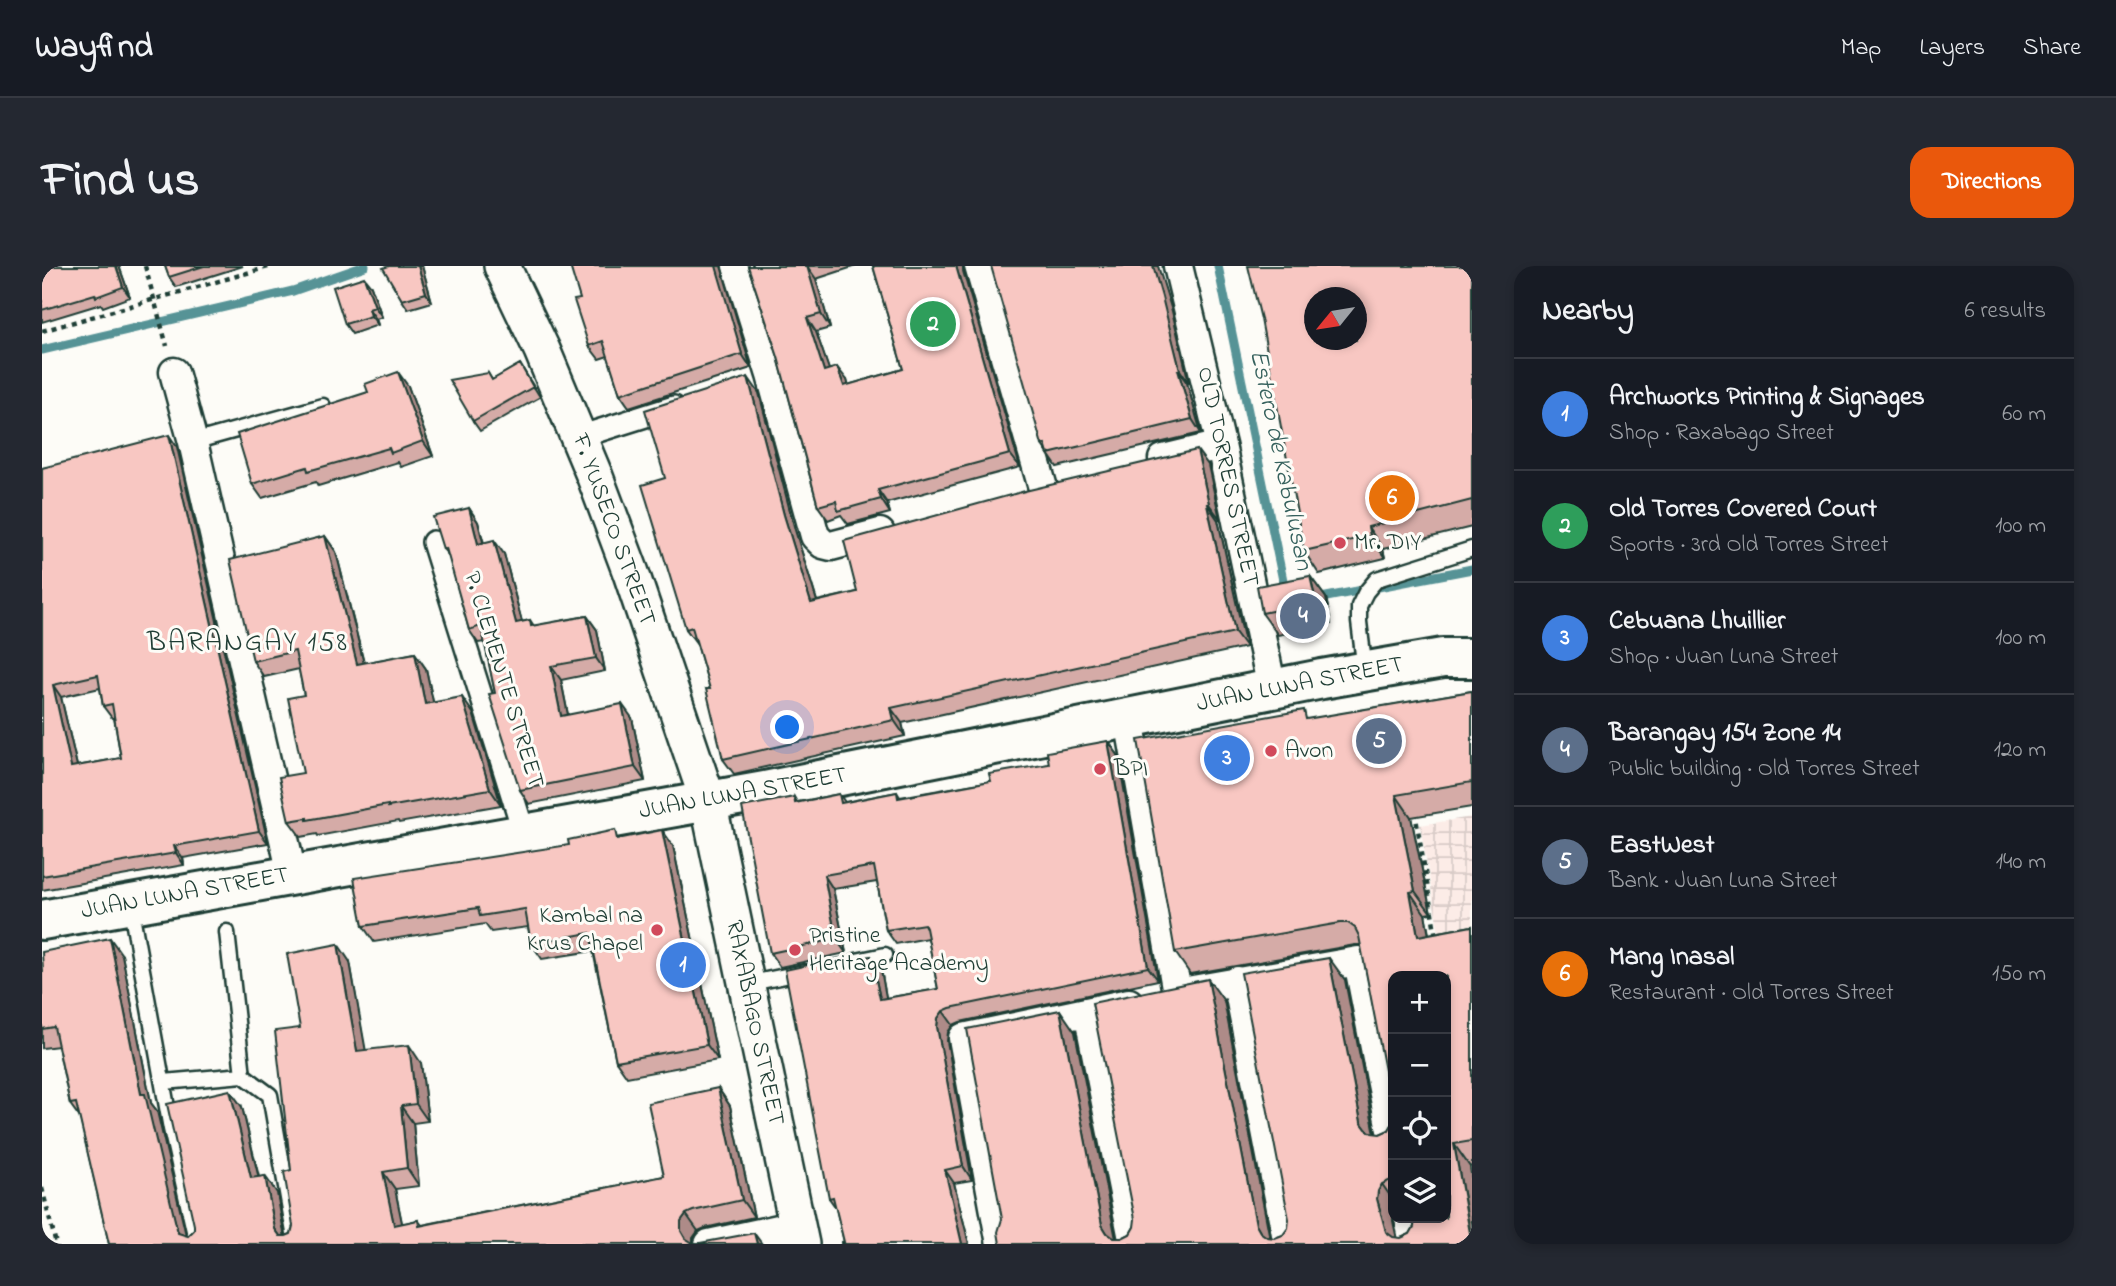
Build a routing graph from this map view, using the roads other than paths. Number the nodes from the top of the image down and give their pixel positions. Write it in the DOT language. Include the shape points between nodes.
graph roads {
  1 [pos="502,266"];
  2 [pos="737,266"];
  3 [pos="979,266"];
  4 [pos="1178,266"];
  5 [pos="174,372"];
  6 [pos="700,399"];
  7 [pos="323,406"];
  8 [pos="579,437"];
  9 [pos="188,438"];
  10 [pos="1222,445"];
  11 [pos="1132,466"];
  12 [pos="1043,488"];
  13 [pos="911,524"];
  14 [pos="433,542"];
  15 [pos="1472,549"];
  16 [pos="1462,654"];
  17 [pos="1365,671"];
  18 [pos="1272,689"];
  19 [pos="1129,719"];
  20 [pos="708,801"];
  21 [pos="524,833"];
  22 [pos="292,874"];
  23 [pos="130,903"];
  24 [pos="42,920"];
  25 [pos="227,932"];
  26 [pos="885,955"];
  27 [pos="847,963"];
  28 [pos="822,968"];
  29 [pos="1237,981"];
  30 [pos="746,984"];
  31 [pos="1177,993"];
  32 [pos="1088,1012"];
  33 [pos="243,1075"];
  34 [pos="164,1082"];
  35 [pos="1388,1114"];
  36 [pos="1410,1223"];
  37 [pos="799,1234"];
  38 [pos="197,1244"];
  39 [pos="296,1244"];
  40 [pos="709,1244"];
  41 [pos="1001,1244"];
  42 [pos="1134,1244"];
  43 [pos="1288,1244"];
  44 [pos="1414,1244"];
  1 -- 8 [label="street, F. YUSECO STREET"];
  2 -- 13 [label="street" via="761,379 815,536 831,546"];
  3 -- 12 [label="street"];
  4 -- 10 [label="street, OLD TORRES STREET"];
  5 -- 9 [label="street"];
  6 -- 8 [label="street"];
  7 -- 9 [label="lane"];
  8 -- 20 [label="street, F. YUSECO STREET" via="631,573"];
  9 -- 22 [label="street"];
  10 -- 11 [label="street"];
  10 -- 18 [label="street, OLD TORRES STREET"];
  14 -- 21 [label="street, P. CLEMENTE STREET"];
  15 -- 17 [label="lane" via="1377,579 1359,606"];
  16 -- 17 [label="main road, JUAN LUNA STREET"];
  17 -- 18 [label="main road, JUAN LUNA STREET"];
  18 -- 19 [label="main road, JUAN LUNA STREET"];
  19 -- 20 [label="main road, JUAN LUNA STREET"];
  19 -- 31 [label="street"];
  20 -- 21 [label="main road, JUAN LUNA STREET"];
  20 -- 30 [label="street, RAXABAGO STREET"];
  21 -- 22 [label="main road, JUAN LUNA STREET"];
  22 -- 23 [label="main road, JUAN LUNA STREET"];
  23 -- 24 [label="main road, JUAN LUNA STREET"];
  23 -- 34 [label="lane"];
  25 -- 33 [label="lane"];
  26 -- 27 [label="lane"];
  28 -- 30 [label="lane"];
  29 -- 31 [label="street"];
  29 -- 35 [label="street" via="1358,961"];
  29 -- 43 [label="street"];
  30 -- 37 [label="street, RAXABAGO STREET"];
  31 -- 32 [label="street"];
  32 -- 41 [label="street" via="964,1038"];
  32 -- 42 [label="street"];
  33 -- 34 [label="lane"];
  33 -- 39 [label="lane" via="270,1094"];
  34 -- 38 [label="lane"];
  36 -- 44 [label="street"];
  37 -- 40 [label="street"];
}
